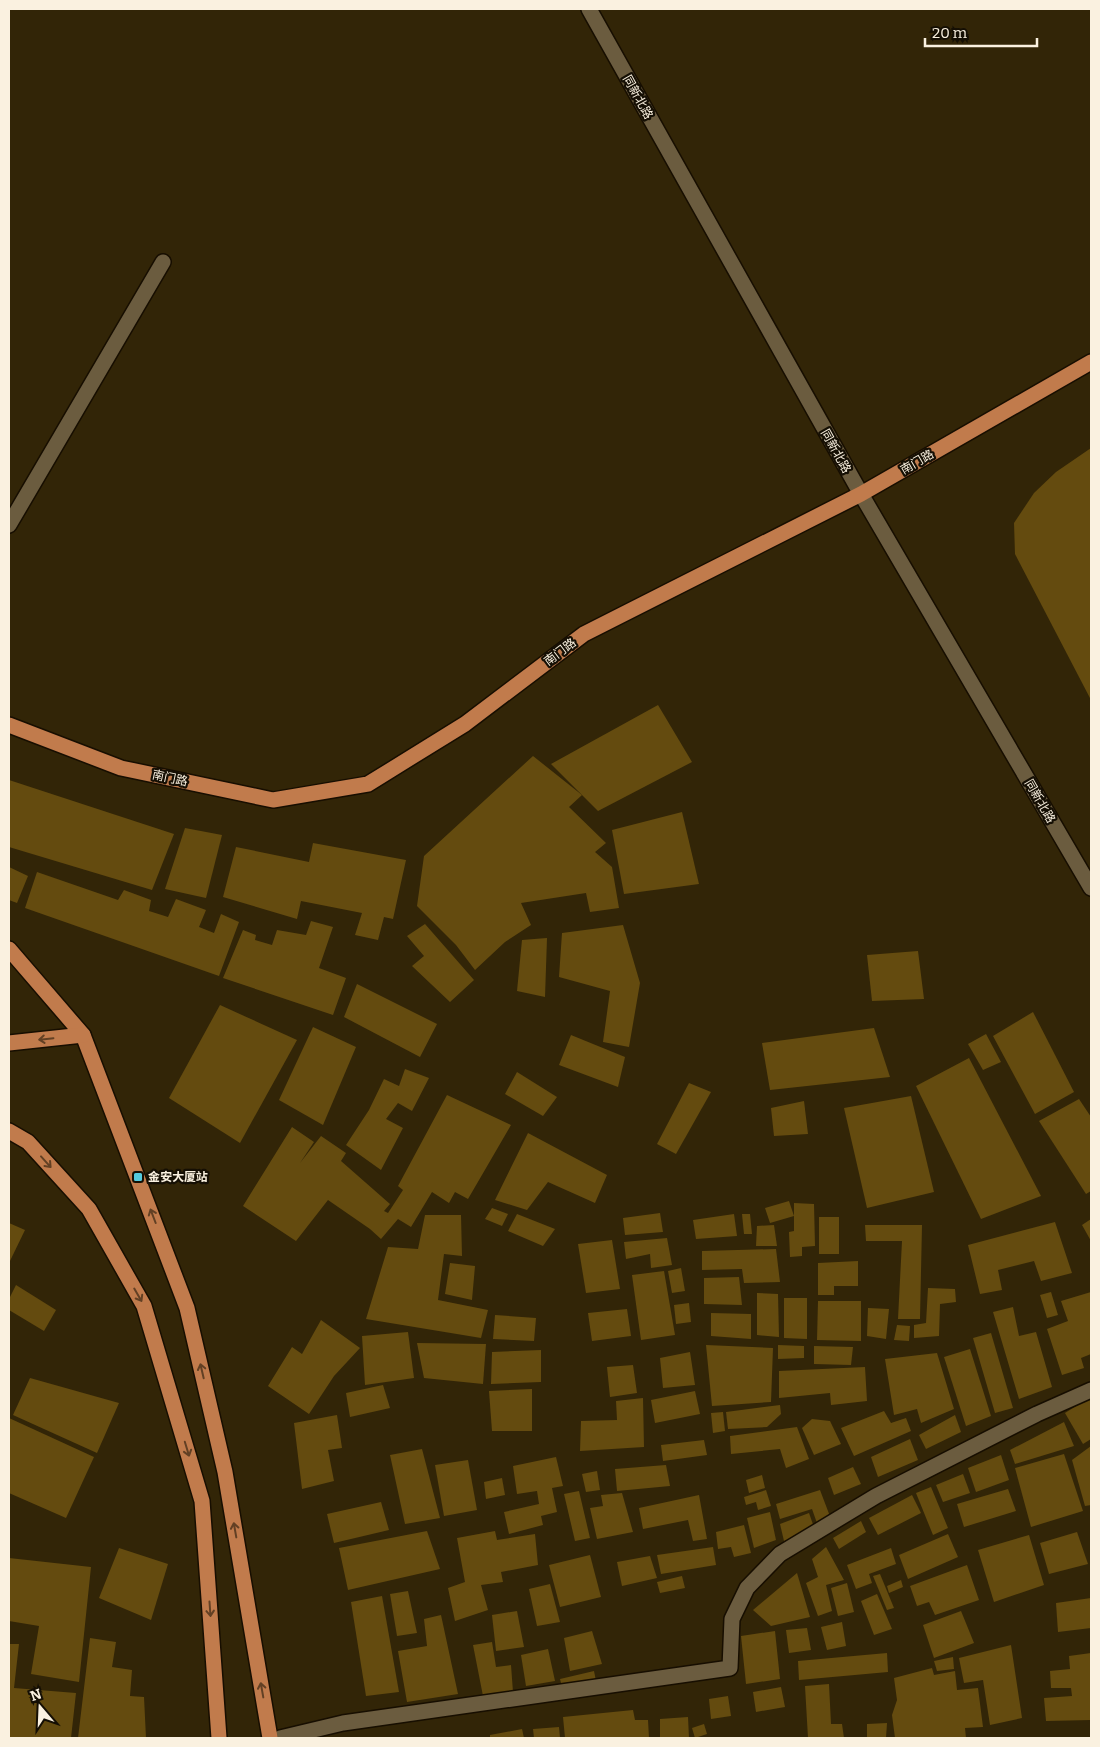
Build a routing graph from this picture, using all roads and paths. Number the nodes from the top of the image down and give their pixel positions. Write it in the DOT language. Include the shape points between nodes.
graph roads {
  1 [pos="589,9"];
  2 [pos="163,262"];
  3 [pos="1091,362"];
  4 [pos="861,494"];
  5 [pos="9,525"];
  6 [pos="9,725"];
  7 [pos="1091,888"];
  8 [pos="9,949"];
  9 [pos="83,1035"];
  10 [pos="9,1043"];
  11 [pos="9,1131"];
  12 [pos="1091,1390"];
  13 [pos="219,1738"];
  14 [pos="270,1738"];
  15 [pos="280,1738"];
  1 -- 4 [label="street, 同新北路"];
  2 -- 5 [label="street"];
  3 -- 4 [label="main road, 南门路"];
  4 -- 6 [label="main road, 南门路" via="584,634 465,724 368,784 273,800 122,768"];
  4 -- 7 [label="street, 同新北路"];
  8 -- 9 [label="main road"];
  9 -- 10 [label="main road, one-way"];
  14 -- 9 [label="main road, one-way" via="225,1472 188,1308"];
  11 -- 13 [label="main road, one-way" via="28,1142 89,1209 144,1306 202,1501"];
  12 -- 15 [label="street" via="876,1496 780,1554 747,1588 732,1620 730,1668 343,1724"];
}
